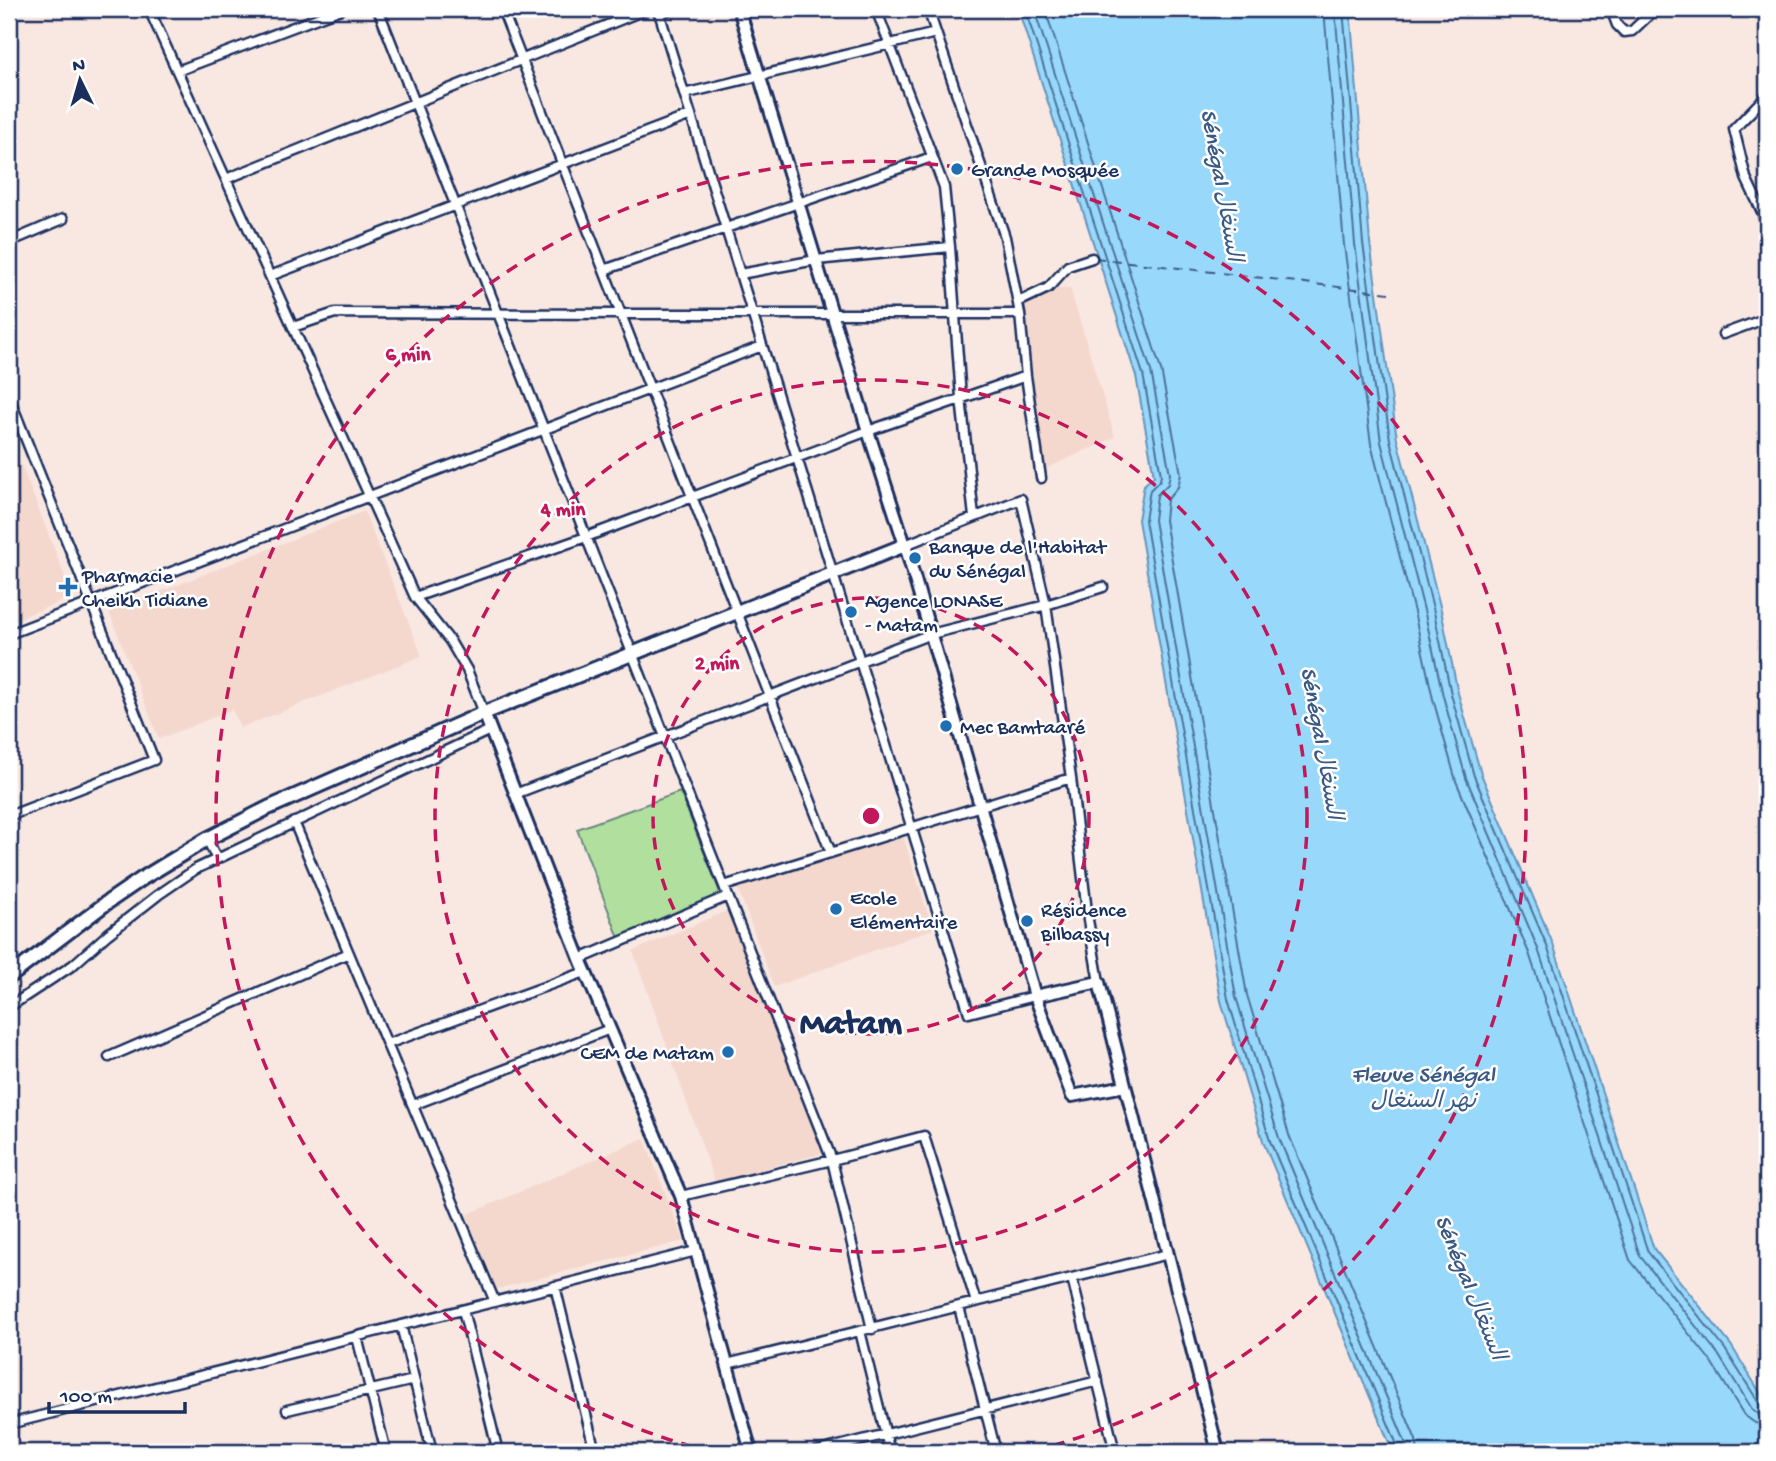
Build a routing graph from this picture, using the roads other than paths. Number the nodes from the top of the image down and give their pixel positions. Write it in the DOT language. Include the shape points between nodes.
graph roads {
  1 [pos="149,9"];
  2 [pos="341,9"];
  3 [pos="378,9"];
  4 [pos="502,9"];
  5 [pos="648,9"];
  6 [pos="673,9"];
  7 [pos="739,9"];
  8 [pos="876,9"];
  9 [pos="928,9"];
  10 [pos="1611,9"];
  11 [pos="1666,9"];
  12 [pos="658,11"];
  13 [pos="936,33"];
  14 [pos="889,45"];
  15 [pos="522,60"];
  16 [pos="177,71"];
  17 [pos="760,76"];
  18 [pos="684,94"];
  19 [pos="1767,95"];
  20 [pos="415,103"];
  21 [pos="691,115"];
  22 [pos="932,157"];
  23 [pos="562,164"];
  24 [pos="226,179"];
  25 [pos="798,202"];
  26 [pos="455,205"];
  27 [pos="63,219"];
  28 [pos="725,227"];
  29 [pos="1767,234"];
  30 [pos="9,242"];
  31 [pos="950,247"];
  32 [pos="1092,258"];
  33 [pos="816,260"];
  34 [pos="604,270"];
  35 [pos="740,274"];
  36 [pos="270,276"];
  37 [pos="1018,302"];
  38 [pos="498,313"];
  39 [pos="752,313"];
  40 [pos="955,313"];
  41 [pos="621,314"];
  42 [pos="832,314"];
  43 [pos="1020,314"];
  44 [pos="1767,318"];
  45 [pos="292,327"];
  46 [pos="1723,334"];
  47 [pos="762,346"];
  48 [pos="1026,376"];
  49 [pos="650,388"];
  50 [pos="9,397"];
  51 [pos="961,398"];
  52 [pos="543,429"];
  53 [pos="867,431"];
  54 [pos="797,457"];
  55 [pos="1041,478"];
  56 [pos="369,496"];
  57 [pos="692,497"];
  58 [pos="974,517"];
  59 [pos="586,537"];
  60 [pos="905,545"];
  61 [pos="833,573"];
  62 [pos="1103,587"];
  63 [pos="415,597"];
  64 [pos="91,603"];
  65 [pos="1046,604"];
  66 [pos="737,612"];
  67 [pos="9,634"];
  68 [pos="931,634"];
  69 [pos="632,654"];
  70 [pos="860,661"];
  71 [pos="770,696"];
  72 [pos="484,713"];
  73 [pos="490,730"];
  74 [pos="665,736"];
  75 [pos="1071,778"];
  76 [pos="515,794"];
  77 [pos="979,807"];
  78 [pos="9,816"];
  79 [pos="293,822"];
  80 [pos="912,827"];
  81 [pos="207,839"];
  82 [pos="831,853"];
  83 [pos="217,859"];
  84 [pos="724,886"];
  85 [pos="728,896"];
  86 [pos="349,953"];
  87 [pos="580,959"];
  88 [pos="586,972"];
  89 [pos="9,977"];
  90 [pos="1099,982"];
  91 [pos="1035,996"];
  92 [pos="9,1007"];
  93 [pos="610,1029"];
  94 [pos="387,1044"];
  95 [pos="109,1057"];
  96 [pos="1125,1086"];
  97 [pos="413,1105"];
  98 [pos="832,1160"];
  99 [pos="681,1196"];
  100 [pos="696,1251"];
  101 [pos="1168,1254"];
  102 [pos="1072,1278"];
  103 [pos="555,1286"];
  104 [pos="495,1302"];
  105 [pos="976,1303"];
  106 [pos="959,1307"];
  107 [pos="463,1310"];
  108 [pos="401,1325"];
  109 [pos="872,1329"];
  110 [pos="860,1331"];
  111 [pos="357,1336"];
  112 [pos="727,1364"];
  113 [pos="414,1380"];
  114 [pos="1098,1381"];
  115 [pos="370,1390"];
  116 [pos="985,1409"];
  117 [pos="287,1410"];
  118 [pos="9,1424"];
  119 [pos="886,1435"];
  120 [pos="384,1444"];
  121 [pos="432,1452"];
  122 [pos="498,1452"];
  123 [pos="595,1452"];
  124 [pos="751,1452"];
  125 [pos="816,1452"];
  126 [pos="890,1452"];
  127 [pos="996,1452"];
  128 [pos="1115,1452"];
  129 [pos="1218,1452"];
  1 -- 16 [label="street"];
  2 -- 16 [label="street"];
  3 -- 20 [label="street"];
  4 -- 15 [label="street"];
  5 -- 15 [label="street"];
  6 -- 12 [label="street"];
  7 -- 17 [label="main road"];
  8 -- 14 [label="street"];
  9 -- 13 [label="street"];
  10 -- 11 [label="street" via="1624,32 1632,31 1651,13"];
  12 -- 18 [label="street"];
  13 -- 14 [label="street"];
  13 -- 37 [label="street" via="1004,237"];
  14 -- 17 [label="street"];
  14 -- 22 [label="street"];
  15 -- 20 [label="street"];
  15 -- 23 [label="street"];
  16 -- 24 [label="street"];
  17 -- 18 [label="street"];
  17 -- 25 [label="main road"];
  18 -- 21 [label="street"];
  19 -- 29 [label="street" via="1734,129"];
  20 -- 24 [label="street"];
  20 -- 26 [label="street"];
  21 -- 23 [label="street"];
  21 -- 28 [label="street"];
  22 -- 25 [label="street"];
  22 -- 31 [label="street" via="944,187"];
  23 -- 26 [label="street"];
  23 -- 34 [label="street"];
  24 -- 36 [label="street"];
  25 -- 28 [label="street"];
  25 -- 33 [label="main road"];
  26 -- 36 [label="street"];
  26 -- 38 [label="street"];
  27 -- 30 [label="street"];
  28 -- 34 [label="street"];
  28 -- 35 [label="street"];
  31 -- 33 [label="street"];
  31 -- 40 [label="street"];
  32 -- 37 [label="street" via="1068,266 1048,288"];
  33 -- 35 [label="street"];
  33 -- 42 [label="main road"];
  34 -- 41 [label="street"];
  35 -- 39 [label="street"];
  36 -- 45 [label="street"];
  37 -- 43 [label="street"];
  38 -- 41 [label="street"];
  38 -- 45 [label="street" via="335,313"];
  38 -- 52 [label="street"];
  39 -- 41 [label="street"];
  39 -- 42 [label="street"];
  39 -- 47 [label="street"];
  40 -- 42 [label="street"];
  40 -- 43 [label="street"];
  40 -- 51 [label="street"];
  41 -- 49 [label="street"];
  42 -- 53 [label="main road"];
  43 -- 48 [label="street"];
  44 -- 46 [label="street"];
  45 -- 56 [label="street"];
  47 -- 49 [label="street"];
  47 -- 54 [label="street"];
  48 -- 51 [label="street"];
  48 -- 55 [label="street"];
  49 -- 52 [label="street"];
  49 -- 57 [label="street"];
  50 -- 64 [label="street"];
  51 -- 53 [label="street"];
  51 -- 58 [label="street"];
  52 -- 56 [label="street"];
  52 -- 59 [label="street"];
  53 -- 54 [label="street"];
  53 -- 60 [label="main road"];
  54 -- 57 [label="street"];
  54 -- 61 [label="street"];
  56 -- 63 [label="street"];
  56 -- 64 [label="street"];
  57 -- 59 [label="street"];
  57 -- 66 [label="street"];
  58 -- 60 [label="street"];
  58 -- 65 [label="street" via="1021,499"];
  59 -- 63 [label="street"];
  59 -- 69 [label="street"];
  60 -- 61 [label="main road"];
  60 -- 68 [label="main road"];
  61 -- 66 [label="main road"];
  61 -- 70 [label="street"];
  62 -- 65 [label="street"];
  63 -- 72 [label="street" via="450,640"];
  64 -- 67 [label="street"];
  64 -- 78 [label="street" via="154,760"];
  65 -- 68 [label="street"];
  65 -- 75 [label="street"];
  66 -- 69 [label="main road"];
  66 -- 71 [label="street"];
  68 -- 70 [label="street"];
  68 -- 77 [label="main road"];
  69 -- 72 [label="main road"];
  69 -- 74 [label="street"];
  70 -- 71 [label="street"];
  70 -- 80 [label="street"];
  71 -- 74 [label="street"];
  71 -- 82 [label="street"];
  72 -- 73 [label="main road"];
  72 -- 81 [label="main road"];
  73 -- 76 [label="main road"];
  73 -- 79 [label="street"];
  74 -- 76 [label="street"];
  74 -- 84 [label="street"];
  75 -- 77 [label="street"];
  75 -- 90 [label="street"];
  76 -- 87 [label="main road"];
  77 -- 80 [label="street"];
  77 -- 91 [label="main road"];
  79 -- 83 [label="street"];
  79 -- 86 [label="street"];
  80 -- 82 [label="street"];
  80 -- 91 [label="street" via="969,1013"];
  81 -- 83 [label="street"];
  81 -- 89 [label="main road" via="105,904"];
  82 -- 84 [label="street"];
  83 -- 92 [label="street" via="158,895 73,965"];
  84 -- 85 [label="street"];
  85 -- 87 [label="street"];
  85 -- 98 [label="street"];
  86 -- 94 [label="street"];
  86 -- 95 [label="street"];
  87 -- 88 [label="main road"];
  88 -- 93 [label="main road"];
  88 -- 94 [label="street"];
  90 -- 91 [label="main road"];
  90 -- 96 [label="main road"];
  91 -- 96 [label="main road" via="1072,1096"];
  93 -- 97 [label="street"];
  93 -- 99 [label="main road"];
  94 -- 97 [label="street"];
  96 -- 101 [label="main road"];
  97 -- 104 [label="street"];
  98 -- 99 [label="street"];
  98 -- 105 [label="street" via="924,1136"];
  98 -- 109 [label="street"];
  99 -- 100 [label="main road"];
  100 -- 103 [label="street"];
  100 -- 112 [label="main road"];
  101 -- 102 [label="street"];
  101 -- 129 [label="main road"];
  102 -- 105 [label="street"];
  102 -- 114 [label="street"];
  103 -- 104 [label="street"];
  103 -- 123 [label="street"];
  104 -- 107 [label="street"];
  105 -- 106 [label="street"];
  106 -- 109 [label="street"];
  106 -- 116 [label="street"];
  107 -- 108 [label="street"];
  107 -- 122 [label="street"];
  108 -- 111 [label="street"];
  108 -- 113 [label="street"];
  109 -- 110 [label="street"];
  110 -- 112 [label="street"];
  110 -- 119 [label="street"];
  111 -- 115 [label="street"];
  111 -- 118 [label="street"];
  112 -- 124 [label="main road"];
  113 -- 115 [label="street"];
  113 -- 121 [label="street"];
  114 -- 116 [label="street"];
  114 -- 128 [label="street"];
  115 -- 117 [label="street"];
  115 -- 120 [label="street"];
  116 -- 119 [label="street"];
  116 -- 127 [label="street"];
  119 -- 125 [label="street"];
  119 -- 126 [label="street"];
}
